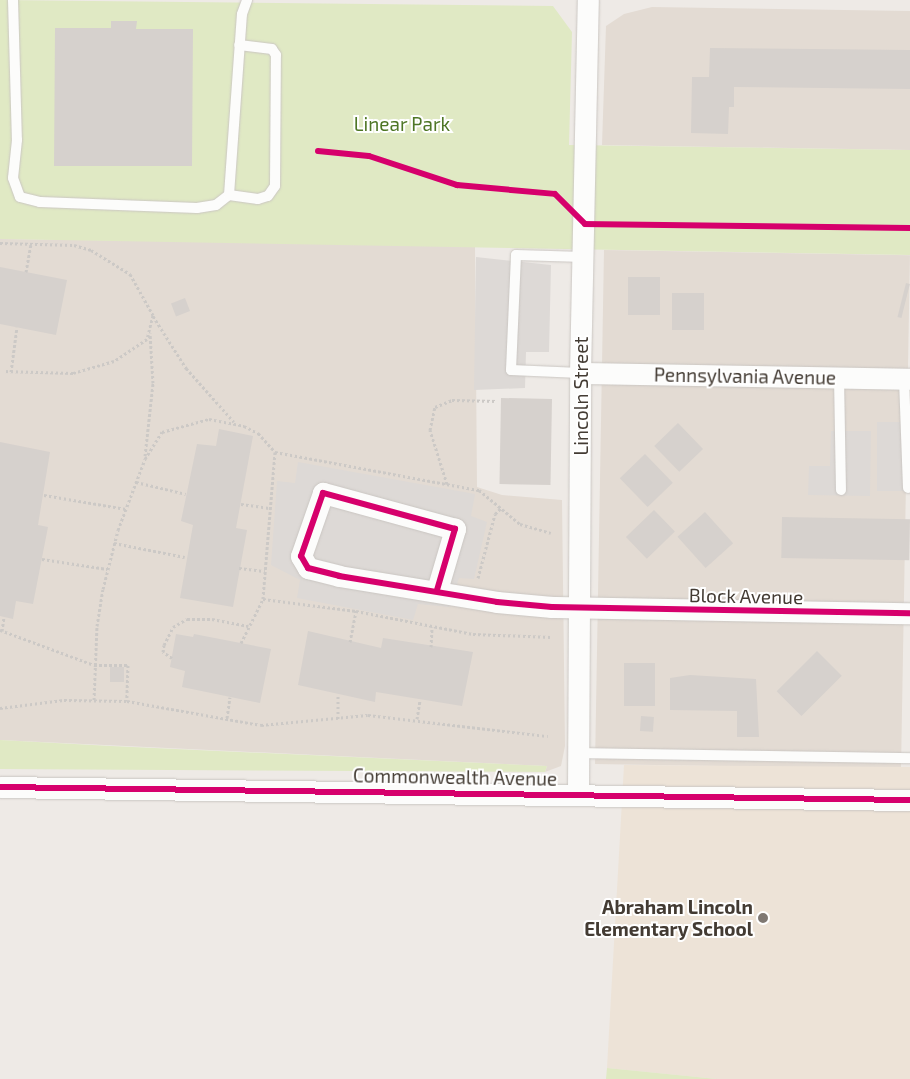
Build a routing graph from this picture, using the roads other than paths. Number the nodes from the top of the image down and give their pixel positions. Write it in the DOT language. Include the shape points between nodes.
graph roads {
  1 [pos="13,0"];
  2 [pos="247,0"];
  3 [pos="588,0"];
  4 [pos="239,45"];
  5 [pos="228,195"];
  6 [pos="584,257"];
  7 [pos="580,373"];
  8 [pos="839,377"];
  9 [pos="907,379"];
  10 [pos="908,488"];
  11 [pos="841,490"];
  12 [pos="437,590"];
  13 [pos="581,608"];
  14 [pos="910,613"];
  15 [pos="579,752"];
  16 [pos="910,758"];
  17 [pos="0,787"];
  18 [pos="578,793"];
  19 [pos="910,800"];
  1 -- 5 [label="lane" via="17,140 12,178 20,197 40,202 197,208 216,205"];
  2 -- 4 [label="lane"];
  3 -- 6 [label="street, Lincoln Street"];
  4 -- 5 [label="lane"];
  4 -- 5 [label="lane" via="272,49 276,55 275,186 268,196 258,199"];
  6 -- 7 [label="street, Lincoln Street"];
  6 -- 7 [label="lane" via="516,255 511,370"];
  7 -- 8 [label="street, Pennsylvania Avenue"];
  7 -- 13 [label="street, Lincoln Street"];
  8 -- 9 [label="street, Pennsylvania Avenue"];
  8 -- 11 [label="lane"];
  9 -- 10 [label="lane"];
  12 -- 12 [label="street, Block Avenue" via="455,529 323,493 301,556 308,568 338,576"];
  12 -- 13 [label="street, Block Avenue" via="497,602"];
  13 -- 14 [label="street, Block Avenue"];
  13 -- 15 [label="street, Lincoln Street"];
  15 -- 16 [label="lane"];
  15 -- 18 [label="street, Lincoln Street"];
  17 -- 18 [label="street, Commonwealth Avenue"];
  18 -- 19 [label="street, Commonwealth Avenue"];
}
